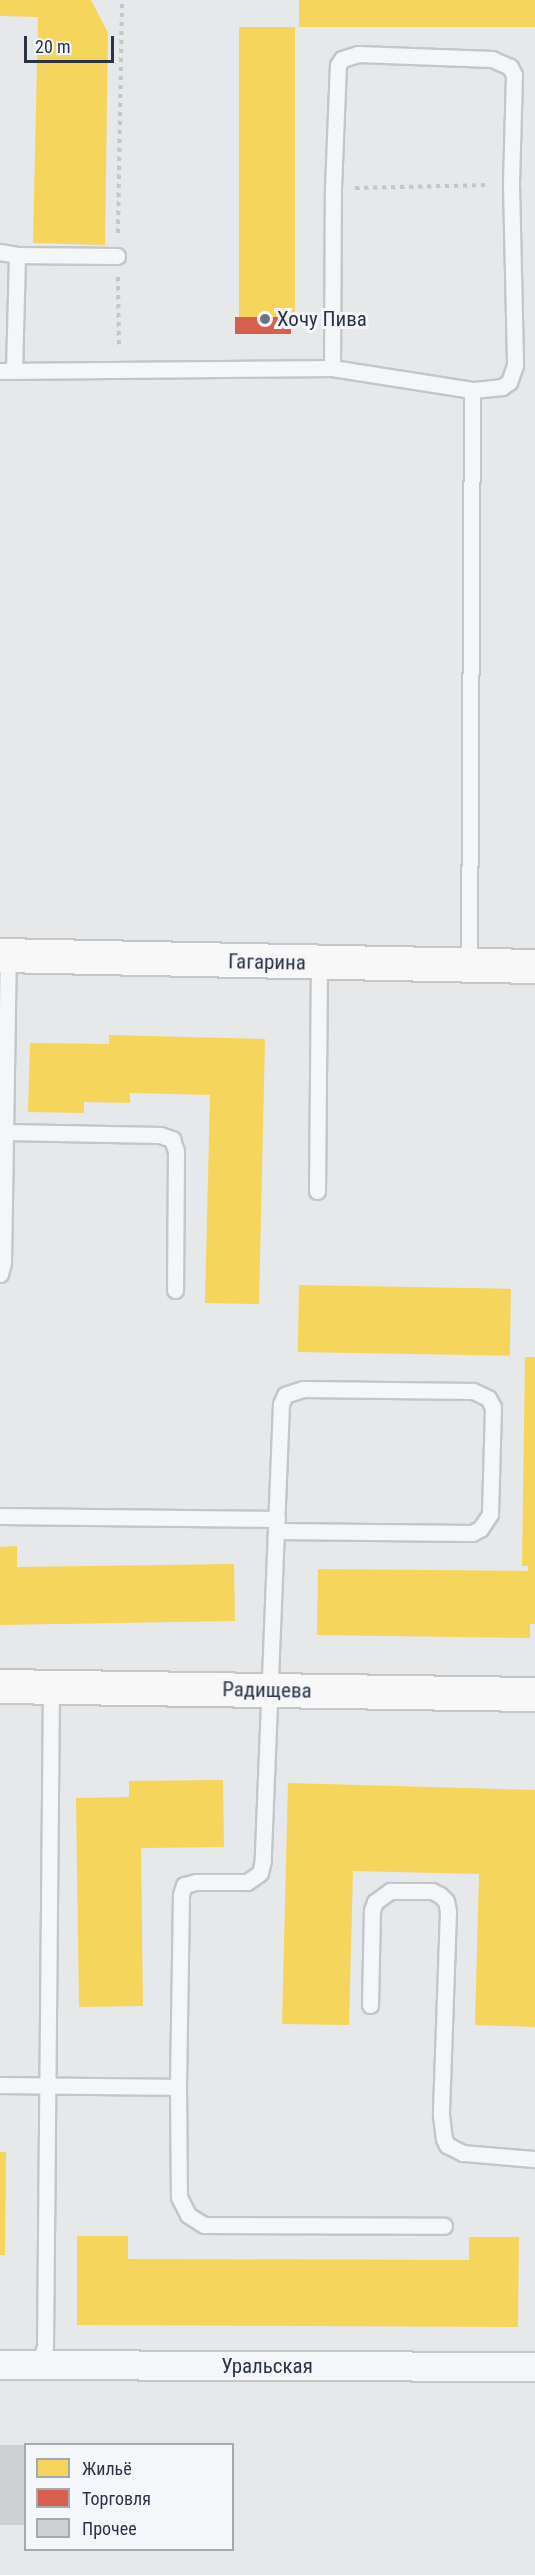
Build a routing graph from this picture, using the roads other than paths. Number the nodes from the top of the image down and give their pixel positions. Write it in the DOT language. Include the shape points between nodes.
graph roads {
  1 [pos="0,252"];
  2 [pos="17,255"];
  3 [pos="117,256"];
  4 [pos="332,368"];
  5 [pos="7,371"];
  6 [pos="472,390"];
  7 [pos="4,955"];
  8 [pos="319,963"];
  9 [pos="469,965"];
  10 [pos="535,966"];
  11 [pos="6,1132"];
  12 [pos="317,1191"];
  13 [pos="0,1274"];
  14 [pos="175,1290"];
  15 [pos="0,1516"];
  16 [pos="276,1525"];
  17 [pos="0,1686"];
  18 [pos="51,1687"];
  19 [pos="269,1690"];
  20 [pos="535,1694"];
  21 [pos="370,2005"];
  22 [pos="0,2085"];
  23 [pos="49,2087"];
  24 [pos="178,2087"];
  25 [pos="535,2159"];
  26 [pos="444,2226"];
  27 [pos="39,2364"];
  28 [pos="0,2365"];
  29 [pos="535,2367"];
  1 -- 2 [label="lane"];
  2 -- 3 [label="lane"];
  2 -- 5 [label="lane"];
  4 -- 5 [label="lane"];
  4 -- 6 [label="lane"];
  4 -- 6 [label="lane" via="338,65 342,59 358,54 492,59 510,67 514,75 511,184 515,365 509,382 502,387"];
  6 -- 9 [label="lane"];
  7 -- 8 [label="street, Гагарина"];
  7 -- 11 [label="lane"];
  8 -- 9 [label="street, Гагарина"];
  8 -- 12 [label="lane"];
  9 -- 10 [label="street, Гагарина"];
  11 -- 13 [label="lane"];
  11 -- 14 [label="lane" via="160,1135 172,1139 176,1151"];
  15 -- 16 [label="lane"];
  16 -- 16 [label="lane" via="472,1533 480,1530 490,1514 493,1407 488,1398 473,1391 303,1389 285,1395 280,1413"];
  16 -- 19 [label="lane"];
  17 -- 18 [label="street, Радищева"];
  18 -- 19 [label="street, Радищева"];
  18 -- 23 [label="lane"];
  19 -- 20 [label="street, Радищева"];
  19 -- 24 [label="lane" via="260,1873 248,1882 184,1885 181,1895"];
  21 -- 25 [label="lane" via="375,1902 390,1891 432,1891 440,1895 448,1911 441,2115 444,2139 447,2145 463,2153"];
  22 -- 23 [label="lane"];
  23 -- 24 [label="lane"];
  23 -- 27 [label="lane" via="45,2347"];
  24 -- 26 [label="lane" via="179,2197 195,2222"];
  27 -- 28 [label="street, Уральская"];
  27 -- 29 [label="street, Уральская"];
}
